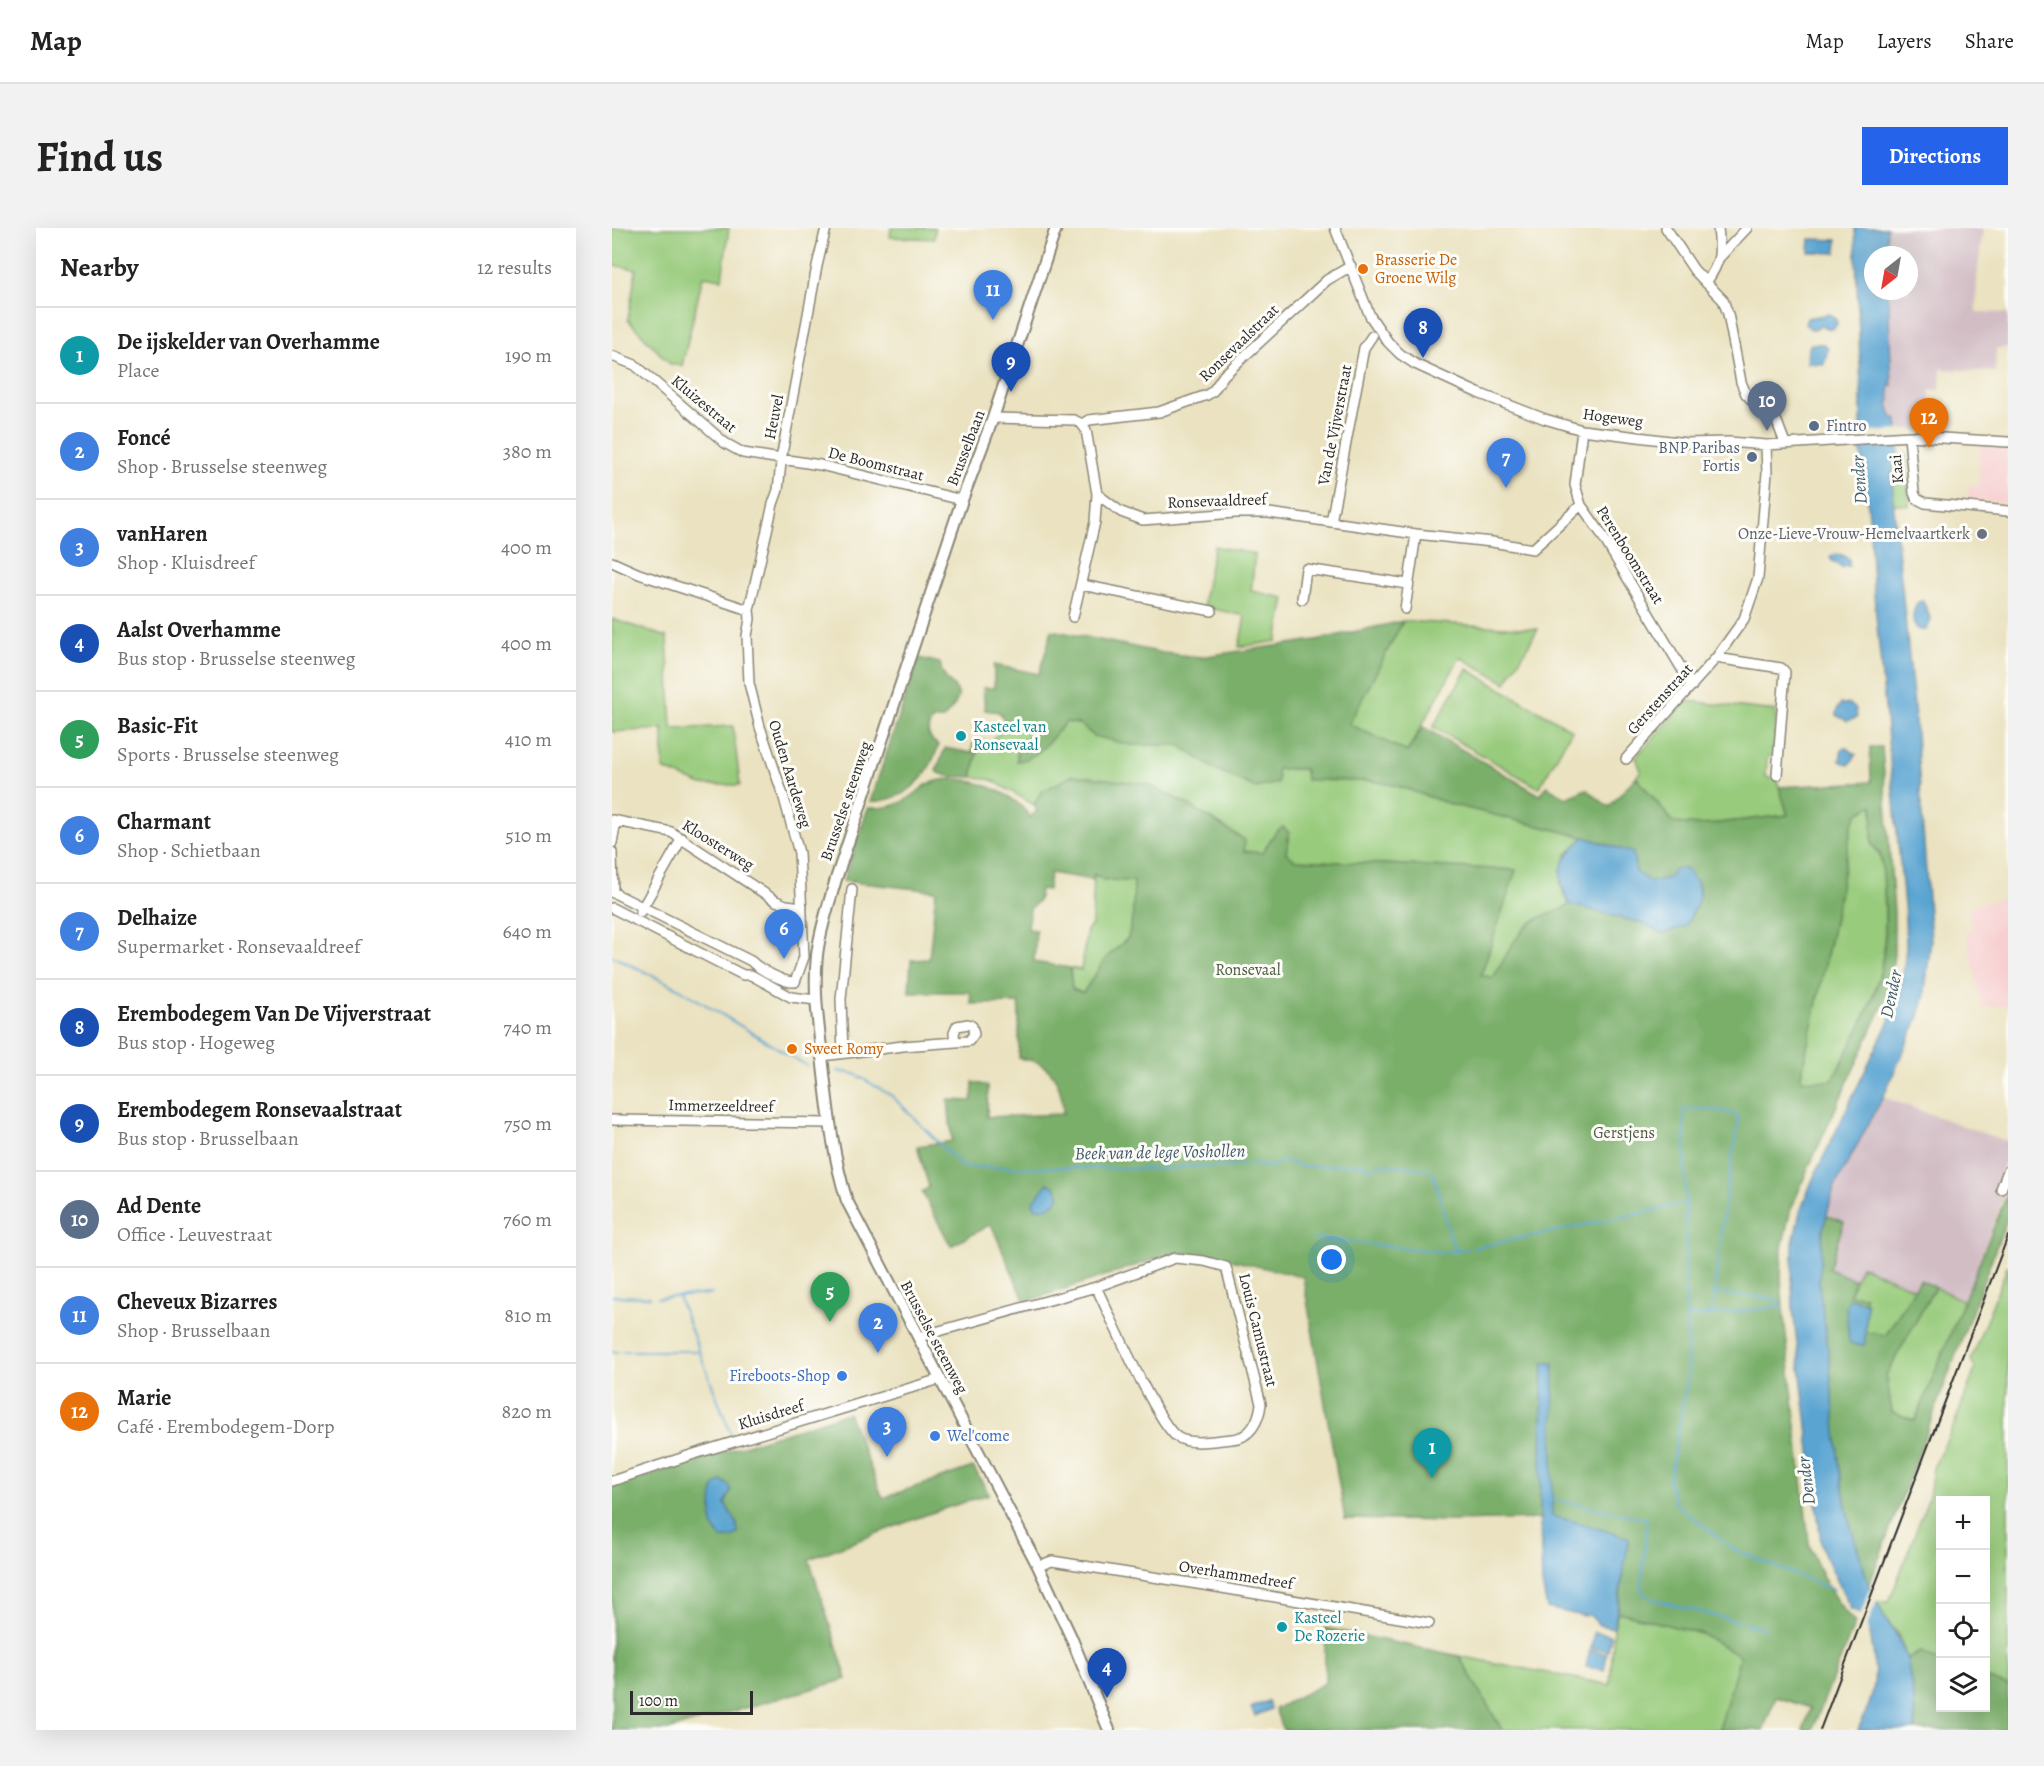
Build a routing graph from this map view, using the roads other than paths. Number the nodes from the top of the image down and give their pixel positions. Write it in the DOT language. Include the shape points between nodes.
graph roads {
  1 [pos="826,228"];
  2 [pos="1056,228"];
  3 [pos="1335,228"];
  4 [pos="1666,228"];
  5 [pos="1718,228"];
  6 [pos="1747,228"];
  7 [pos="1719,258"];
  8 [pos="1351,266"];
  9 [pos="1706,283"];
  10 [pos="1374,322"];
  11 [pos="1372,336"];
  12 [pos="1394,347"];
  13 [pos="612,356"];
  14 [pos="993,418"];
  15 [pos="1082,424"];
  16 [pos="1582,430"];
  17 [pos="1905,436"];
  18 [pos="2008,442"];
  19 [pos="1785,443"];
  20 [pos="1766,445"];
  21 [pos="783,459"];
  22 [pos="1097,494"];
  23 [pos="962,500"];
  24 [pos="1581,505"];
  25 [pos="2008,511"];
  26 [pos="1331,522"];
  27 [pos="1416,534"];
  28 [pos="612,562"];
  29 [pos="1408,584"];
  30 [pos="1082,585"];
  31 [pos="1302,599"];
  32 [pos="1405,609"];
  33 [pos="749,610"];
  34 [pos="1212,611"];
  35 [pos="1073,617"];
  36 [pos="1716,658"];
  37 [pos="902,678"];
  38 [pos="1692,686"];
  39 [pos="1626,759"];
  40 [pos="1778,775"];
  41 [pos="614,820"];
  42 [pos="681,838"];
  43 [pos="612,843"];
  44 [pos="612,852"];
  45 [pos="852,889"];
  46 [pos="613,892"];
  47 [pos="643,907"];
  48 [pos="802,907"];
  49 [pos="612,908"];
  50 [pos="637,920"];
  51 [pos="804,931"];
  52 [pos="820,935"];
  53 [pos="756,966"];
  54 [pos="751,975"];
  55 [pos="795,982"];
  56 [pos="801,998"];
  57 [pos="816,1000"];
  58 [pos="955,1042"];
  59 [pos="843,1053"];
  60 [pos="822,1056"];
  61 [pos="612,1120"];
  62 [pos="830,1123"];
  63 [pos="2008,1170"];
  64 [pos="2001,1189"];
  65 [pos="1096,1287"];
  66 [pos="918,1337"];
  67 [pos="940,1379"];
  68 [pos="612,1481"];
  69 [pos="1038,1566"];
  70 [pos="1429,1623"];
  71 [pos="1109,1730"];
  1 -- 21 [label="street, Heuvel"];
  2 -- 14 [label="main road, Brusselbaan"];
  3 -- 8 [label="street, Hogeweg"];
  4 -- 9 [label="street"];
  5 -- 7 [label="street"];
  6 -- 7 [label="street"];
  7 -- 9 [label="street"];
  8 -- 10 [label="street, Hogeweg"];
  8 -- 15 [label="street, Ronsevaalstraat" via="1327,280 1207,395 1159,412"];
  9 -- 19 [label="street" via="1723,300 1746,394 1777,422"];
  10 -- 11 [label="street"];
  10 -- 12 [label="street, Hogeweg"];
  11 -- 12 [label="street, Hogeweg"];
  11 -- 26 [label="street, Van de Vijverstraat" via="1364,348"];
  12 -- 16 [label="street, Hogeweg" via="1415,364 1478,393"];
  13 -- 21 [label="street, Kluizestraat" via="635,365 725,443 744,453"];
  14 -- 15 [label="street, Ronsevaalstraat" via="1074,420"];
  14 -- 23 [label="main road, Brusselbaan"];
  15 -- 22 [label="street"];
  16 -- 20 [label="street, Hogeweg" via="1686,443"];
  16 -- 24 [label="street, Perenboomstraat" via="1575,485"];
  17 -- 18 [label="street, Hogeweg"];
  17 -- 19 [label="street, Hogeweg"];
  17 -- 25 [label="street, Kaai" via="1917,500"];
  19 -- 20 [label="street, Hogeweg"];
  20 -- 36 [label="street, Gerstenstraat" via="1758,578 1744,619"];
  21 -- 23 [label="street, De Boomstraat"];
  21 -- 33 [label="street, Heuvel"];
  22 -- 26 [label="street, Ronsevaaldreef" via="1121,512 1143,520 1269,513"];
  22 -- 30 [label="street"];
  23 -- 37 [label="main road, Brusselbaan"];
  24 -- 27 [label="street, Ronsevaaldreef" via="1533,549"];
  24 -- 38 [label="street, Perenboomstraat"];
  26 -- 27 [label="street, Ronsevaaldreef"];
  27 -- 29 [label="street"];
  28 -- 33 [label="street"];
  29 -- 31 [label="street" via="1306,569"];
  29 -- 32 [label="street"];
  30 -- 34 [label="street"];
  30 -- 35 [label="street"];
  33 -- 48 [label="street, Ouden Aardeweg" via="749,683 799,853"];
  36 -- 38 [label="street, Gerstenstraat"];
  36 -- 40 [label="street, Gerstenstraat" via="1781,668 1785,672"];
  37 -- 52 [label="main road, Brusselse steenweg"];
  38 -- 39 [label="street, Gerstenstraat"];
  41 -- 42 [label="street, Kloosterweg" via="671,832"];
  41 -- 43 [label="street"];
  42 -- 47 [label="street"];
  42 -- 48 [label="street, Kloosterweg" via="776,901"];
  44 -- 46 [label="street"];
  45 -- 59 [label="street" via="841,999"];
  46 -- 47 [label="street"];
  47 -- 50 [label="street"];
  47 -- 53 [label="street"];
  48 -- 51 [label="street, Ouden Aardeweg"];
  49 -- 50 [label="street"];
  50 -- 54 [label="street" via="743,975"];
  51 -- 52 [label="street"];
  51 -- 55 [label="street, Ouden Aardeweg" via="804,957"];
  52 -- 57 [label="main road, Brusselse steenweg"];
  53 -- 54 [label="street"];
  53 -- 55 [label="street"];
  54 -- 56 [label="street" via="791,997"];
  55 -- 56 [label="street"];
  56 -- 57 [label="street"];
  57 -- 60 [label="main road, Brusselse steenweg"];
  58 -- 59 [label="street"];
  59 -- 60 [label="street"];
  60 -- 62 [label="main road, Brusselse steenweg"];
  61 -- 62 [label="street, Immerzeeldreef"];
  62 -- 66 [label="main road, Brusselse steenweg" via="847,1201"];
  63 -- 64 [label="street"];
  65 -- 65 [label="street, Louis Camustraat" via="1175,1258 1226,1267 1261,1404 1256,1425 1237,1439 1190,1442 1178,1437 1154,1404"];
  65 -- 66 [label="street, Louis Camustraat"];
  66 -- 67 [label="main road, Brusselse steenweg"];
  67 -- 68 [label="street, Kluisdreef"];
  67 -- 69 [label="main road, Brusselse steenweg"];
  69 -- 70 [label="street, Overhammedreef" via="1052,1561"];
  69 -- 71 [label="main road, Brusselse steenweg"];
}
